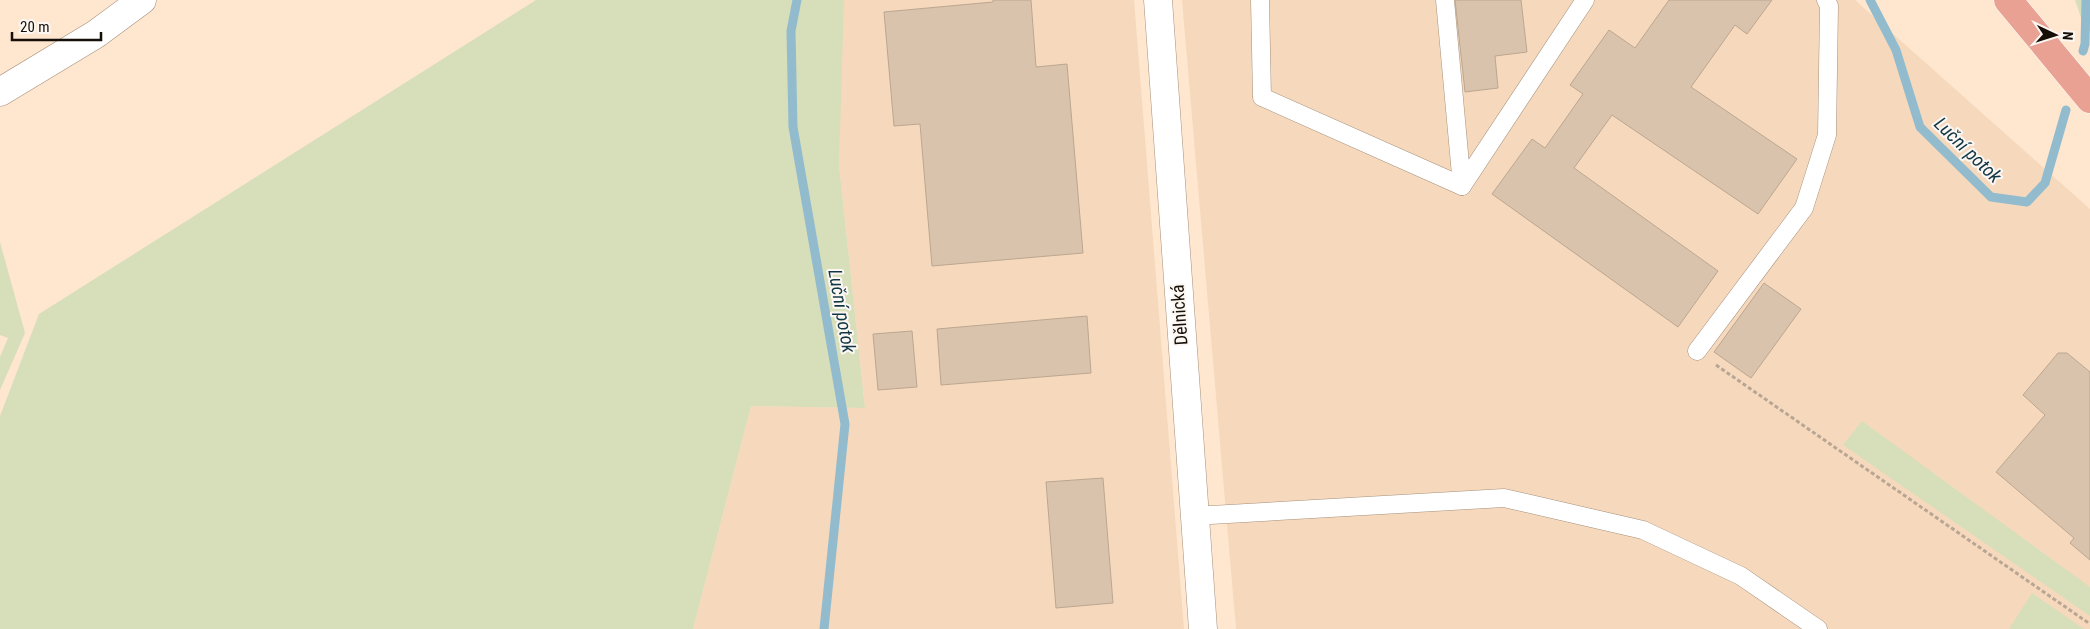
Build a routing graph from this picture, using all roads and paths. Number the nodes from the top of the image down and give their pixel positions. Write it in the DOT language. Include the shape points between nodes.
graph roads {
  1 [pos="142,0"];
  2 [pos="1158,0"];
  3 [pos="1260,0"];
  4 [pos="1445,0"];
  5 [pos="1585,0"];
  6 [pos="1826,0"];
  7 [pos="2015,4"];
  8 [pos="0,92"];
  9 [pos="2090,99"];
  10 [pos="1462,186"];
  11 [pos="1697,351"];
  12 [pos="1193,516"];
  13 [pos="2090,624"];
  14 [pos="1203,629"];
  15 [pos="1818,629"];
  1 -- 8 [label="street" via="96,34"];
  2 -- 12 [label="street, Dělnická"];
  3 -- 10 [label="lane" via="1262,97"];
  4 -- 10 [label="lane"];
  5 -- 10 [label="lane"];
  6 -- 11 [label="lane" via="1829,6 1827,136 1804,208"];
  7 -- 9 [label="main road"];
  11 -- 13 [label="path"];
  12 -- 14 [label="street, Dělnická"];
  12 -- 15 [label="lane" via="1504,498 1643,530 1741,576"];
}
